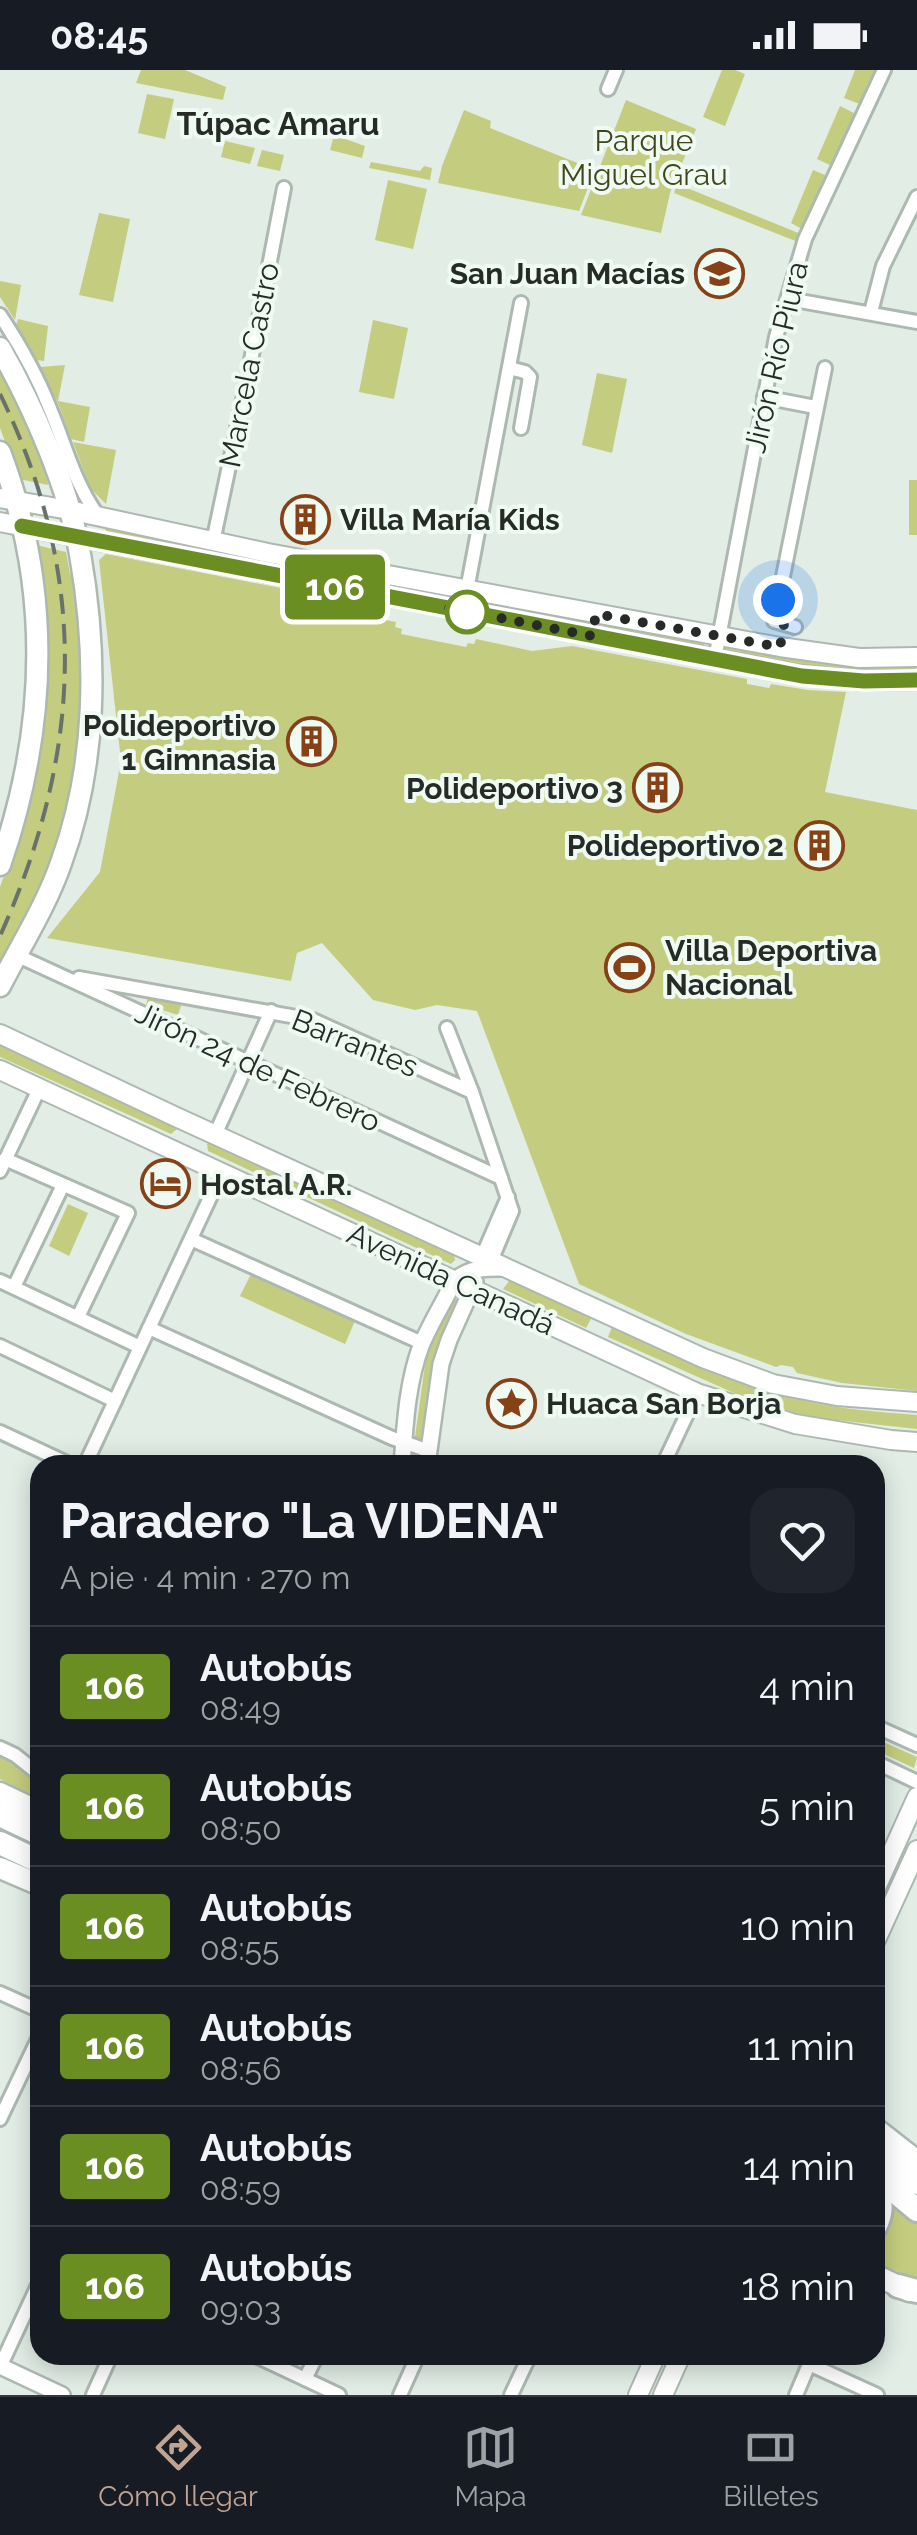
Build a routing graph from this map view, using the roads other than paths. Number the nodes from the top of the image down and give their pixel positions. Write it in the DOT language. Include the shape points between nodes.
graph roads {
  1 [pos="616,70"];
  2 [pos="884,70"];
  3 [pos="608,89"];
  4 [pos="284,188"];
  5 [pos="917,197"];
  6 [pos="789,298"];
  7 [pos="522,303"];
  8 [pos="871,312"];
  9 [pos="0,315"];
  10 [pos="917,322"];
  11 [pos="0,348"];
  12 [pos="509,368"];
  13 [pos="825,368"];
  14 [pos="764,397"];
  15 [pos="815,407"];
  16 [pos="521,428"];
  17 [pos="0,452"];
  18 [pos="8,500"];
  19 [pos="69,510"];
  20 [pos="99,517"];
  21 [pos="0,522"];
  22 [pos="22,526"];
  23 [pos="76,536"];
  24 [pos="213,542"];
  25 [pos="267,562"];
  26 [pos="467,590"];
  27 [pos="596,614"];
  28 [pos="592,636"];
  29 [pos="718,636"];
  30 [pos="780,647"];
  31 [pos="917,657"];
  32 [pos="714,659"];
  33 [pos="917,680"];
  34 [pos="0,865"];
  35 [pos="16,955"];
  36 [pos="58,975"];
  37 [pos="0,986"];
  38 [pos="270,1012"];
  39 [pos="448,1028"];
  40 [pos="0,1034"];
  41 [pos="249,1062"];
  42 [pos="0,1070"];
  43 [pos="38,1088"];
  44 [pos="472,1092"];
  45 [pos="174,1116"];
  46 [pos="212,1134"];
  47 [pos="164,1145"];
  48 [pos="200,1161"];
  49 [pos="3,1165"];
  50 [pos="222,1172"];
  51 [pos="500,1178"];
  52 [pos="64,1184"];
  53 [pos="190,1239"];
  54 [pos="488,1264"];
  55 [pos="0,1281"];
  56 [pos="454,1281"];
  57 [pos="14,1288"];
  58 [pos="473,1290"];
  59 [pos="610,1316"];
  60 [pos="78,1318"];
  61 [pos="149,1328"];
  62 [pos="422,1344"];
  63 [pos="596,1345"];
  64 [pos="0,1346"];
  65 [pos="140,1346"];
  66 [pos="697,1392"];
  67 [pos="115,1401"];
  68 [pos="917,1402"];
  69 [pos="0,1432"];
  70 [pos="404,1442"];
  71 [pos="917,1442"];
  72 [pos="49,1455"];
  73 [pos="90,1455"];
  74 [pos="403,1455"];
  75 [pos="424,1455"];
  76 [pos="428,1455"];
  77 [pos="668,1455"];
  78 [pos="885,1731"];
  79 [pos="917,1745"];
  80 [pos="0,1748"];
  81 [pos="30,1767"];
  82 [pos="885,1767"];
  83 [pos="917,1782"];
  84 [pos="0,1793"];
  85 [pos="917,1797"];
  86 [pos="30,1807"];
  87 [pos="0,1815"];
  88 [pos="30,1829"];
  89 [pos="910,1829"];
  90 [pos="0,1843"];
  91 [pos="894,1847"];
  92 [pos="0,1852"];
  93 [pos="916,1855"];
  94 [pos="30,1857"];
  95 [pos="30,1860"];
  96 [pos="885,1867"];
  97 [pos="0,1868"];
  98 [pos="30,1882"];
  99 [pos="885,1921"];
  100 [pos="0,1993"];
  101 [pos="30,2006"];
  102 [pos="30,2056"];
  103 [pos="0,2119"];
  104 [pos="885,2135"];
  105 [pos="885,2157"];
  106 [pos="916,2157"];
  107 [pos="885,2183"];
  108 [pos="917,2184"];
  109 [pos="917,2210"];
  110 [pos="885,2280"];
  111 [pos="910,2291"];
  112 [pos="30,2302"];
  113 [pos="107,2365"];
  114 [pos="276,2365"];
  115 [pos="312,2365"];
  116 [pos="414,2365"];
  117 [pos="526,2365"];
  118 [pos="652,2365"];
  119 [pos="676,2365"];
  120 [pos="808,2365"];
  121 [pos="822,2365"];
  122 [pos="0,2366"];
  123 [pos="306,2379"];
  124 [pos="62,2395"];
  125 [pos="93,2395"];
  126 [pos="339,2395"];
  127 [pos="400,2395"];
  128 [pos="512,2395"];
  129 [pos="638,2395"];
  130 [pos="663,2395"];
  131 [pos="796,2395"];
  132 [pos="877,2395"];
  1 -- 3 [label="street"];
  2 -- 6 [label="street, Jirón Río Piura" via="804,240"];
  4 -- 24 [label="street, Marcela Castro"];
  5 -- 8 [label="street" via="883,266"];
  6 -- 8 [label="street"];
  6 -- 14 [label="street, Jirón Río Piura"];
  7 -- 12 [label="street"];
  8 -- 10 [label="street"];
  9 -- 20 [label="street" via="43,391 76,480"];
  11 -- 19 [label="main road" via="37,422"];
  12 -- 16 [label="street" via="530,377"];
  12 -- 26 [label="street"];
  13 -- 15 [label="street"];
  14 -- 15 [label="street"];
  14 -- 29 [label="street, Jirón Río Piura"];
  15 -- 30 [label="street" via="774,621 790,626"];
  17 -- 18 [label="main road"];
  18 -- 19 [label="main road"];
  18 -- 22 [label="main road"];
  19 -- 20 [label="main road"];
  19 -- 23 [label="main road"];
  20 -- 24 [label="main road"];
  21 -- 22 [label="main road"];
  22 -- 23 [label="main road"];
  22 -- 34 [label="main road" via="36,609 35,712 26,779"];
  23 -- 25 [label="main road"];
  23 -- 35 [label="main road" via="92,663 86,766 61,863"];
  24 -- 25 [label="main road"];
  25 -- 26 [label="main road"];
  25 -- 28 [label="main road" via="329,586"];
  26 -- 27 [label="main road"];
  27 -- 28 [label="main road"];
  27 -- 29 [label="main road"];
  28 -- 32 [label="main road"];
  29 -- 30 [label="main road"];
  29 -- 32 [label="street, Jirón Río Piura"];
  30 -- 31 [label="main road" via="858,658"];
  32 -- 33 [label="main road" via="830,679"];
  35 -- 36 [label="street, Jirón 24 de Febrero"];
  35 -- 37 [label="main road"];
  36 -- 38 [label="street, Barrantes"];
  36 -- 41 [label="street, Jirón 24 de Febrero"];
  38 -- 41 [label="street"];
  38 -- 44 [label="street, Barrantes" via="313,1020"];
  39 -- 44 [label="street"];
  40 -- 45 [label="main road, Avenida Canadá"];
  41 -- 46 [label="street"];
  41 -- 51 [label="street, Jirón 24 de Febrero"];
  42 -- 43 [label="main road, Avenida Canadá"];
  43 -- 47 [label="main road, Avenida Canadá"];
  43 -- 49 [label="street"];
  44 -- 51 [label="street"];
  45 -- 46 [label="main road, Avenida Canadá"];
  45 -- 47 [label="main road" via="182,1136"];
  46 -- 48 [label="main road" via="200,1139"];
  46 -- 54 [label="main road, Avenida Canadá"];
  47 -- 48 [label="main road, Avenida Canadá"];
  48 -- 50 [label="main road, Avenida Canadá"];
  49 -- 52 [label="street"];
  50 -- 53 [label="street"];
  50 -- 56 [label="main road, Avenida Canadá"];
  51 -- 54 [label="street" via="512,1211"];
  52 -- 57 [label="street"];
  52 -- 60 [label="street" via="128,1213"];
  53 -- 61 [label="street"];
  53 -- 62 [label="street"];
  54 -- 56 [label="street"];
  54 -- 58 [label="street"];
  54 -- 59 [label="main road, Avenida Canadá"];
  55 -- 57 [label="street"];
  56 -- 58 [label="main road, Avenida Canadá"];
  56 -- 62 [label="street"];
  57 -- 60 [label="street"];
  58 -- 63 [label="main road, Avenida Canadá"];
  58 -- 76 [label="street" via="441,1364"];
  59 -- 63 [label="main road" via="594,1328"];
  59 -- 68 [label="main road, Avenida Canadá" via="772,1384"];
  60 -- 65 [label="street"];
  61 -- 65 [label="street"];
  61 -- 70 [label="street"];
  62 -- 70 [label="street"];
  63 -- 66 [label="main road, Avenida Canadá"];
  64 -- 67 [label="street"];
  65 -- 67 [label="street"];
  66 -- 71 [label="main road, Avenida Canadá" via="794,1424"];
  66 -- 77 [label="street"];
  67 -- 73 [label="street"];
  69 -- 72 [label="street"];
  70 -- 74 [label="street"];
  70 -- 75 [label="street"];
  78 -- 79 [label="street"];
  80 -- 81 [label="street"];
  82 -- 83 [label="street"];
  84 -- 86 [label="main road"];
  85 -- 89 [label="main road"];
  87 -- 88 [label="highway"];
  89 -- 91 [label="main road"];
  90 -- 94 [label="highway"];
  91 -- 93 [label="street"];
  91 -- 96 [label="main road"];
  92 -- 95 [label="highway"];
  93 -- 99 [label="main road"];
  97 -- 98 [label="main road"];
  100 -- 101 [label="street"];
  102 -- 103 [label="street"];
  104 -- 106 [label="main road"];
  105 -- 108 [label="highway"];
  107 -- 109 [label="highway"];
  110 -- 111 [label="main road"];
  112 -- 122 [label="street"];
  113 -- 125 [label="street"];
  114 -- 123 [label="street"];
  115 -- 123 [label="street"];
  116 -- 127 [label="street"];
  117 -- 128 [label="street"];
  118 -- 129 [label="main road"];
  119 -- 130 [label="main road"];
  120 -- 131 [label="street"];
  121 -- 132 [label="street"];
  122 -- 124 [label="street"];
  123 -- 126 [label="street"];
}
